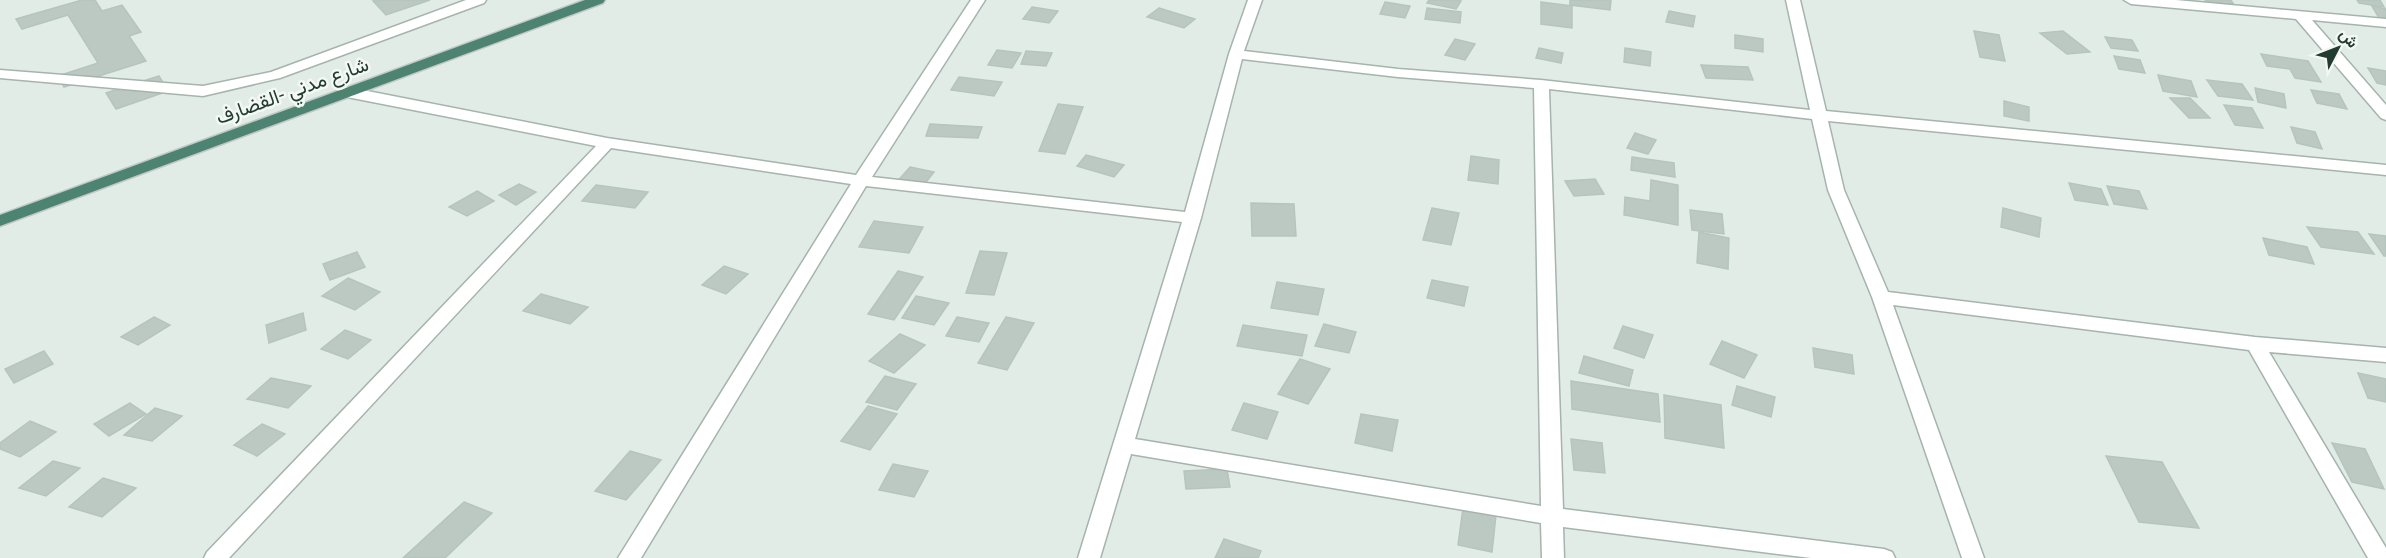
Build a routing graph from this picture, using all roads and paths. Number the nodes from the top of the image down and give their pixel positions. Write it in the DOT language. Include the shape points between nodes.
graph roads {
  1 [pos="479,0"];
  2 [pos="598,0"];
  3 [pos="978,0"];
  4 [pos="1255,0"];
  5 [pos="1793,0"];
  6 [pos="2131,0"];
  7 [pos="2300,15"];
  8 [pos="2386,23"];
  9 [pos="1236,54"];
  10 [pos="0,74"];
  11 [pos="1541,84"];
  12 [pos="347,92"];
  13 [pos="1818,115"];
  14 [pos="2386,115"];
  15 [pos="608,143"];
  16 [pos="2386,170"];
  17 [pos="861,181"];
  18 [pos="1192,218"];
  19 [pos="0,221"];
  20 [pos="1881,297"];
  21 [pos="2256,344"];
  22 [pos="2386,355"];
  23 [pos="1123,445"];
  24 [pos="1554,517"];
  25 [pos="215,558"];
  26 [pos="629,558"];
  27 [pos="1089,558"];
  28 [pos="1553,558"];
  29 [pos="1884,558"];
  30 [pos="1973,558"];
  31 [pos="2380,558"];
  1 -- 10 [label="street" via="274,75 202,91"];
  2 -- 12 [label="highway, شارع مدني -القضارف"];
  3 -- 17 [label="street"];
  4 -- 9 [label="street"];
  5 -- 13 [label="street"];
  6 -- 7 [label="street"];
  7 -- 8 [label="street"];
  7 -- 14 [label="street"];
  9 -- 11 [label="street" via="1398,73"];
  9 -- 18 [label="street"];
  11 -- 13 [label="street"];
  11 -- 24 [label="street"];
  12 -- 15 [label="street"];
  12 -- 19 [label="highway, شارع مدني -القضارف"];
  13 -- 16 [label="street"];
  13 -- 20 [label="street" via="1836,190"];
  15 -- 17 [label="street"];
  15 -- 25 [label="street"];
  17 -- 18 [label="street"];
  17 -- 26 [label="street"];
  18 -- 23 [label="street"];
  20 -- 21 [label="street"];
  20 -- 30 [label="street"];
  21 -- 22 [label="street"];
  21 -- 31 [label="street"];
  23 -- 24 [label="street"];
  23 -- 27 [label="street"];
  24 -- 28 [label="street"];
  24 -- 29 [label="street"];
}
